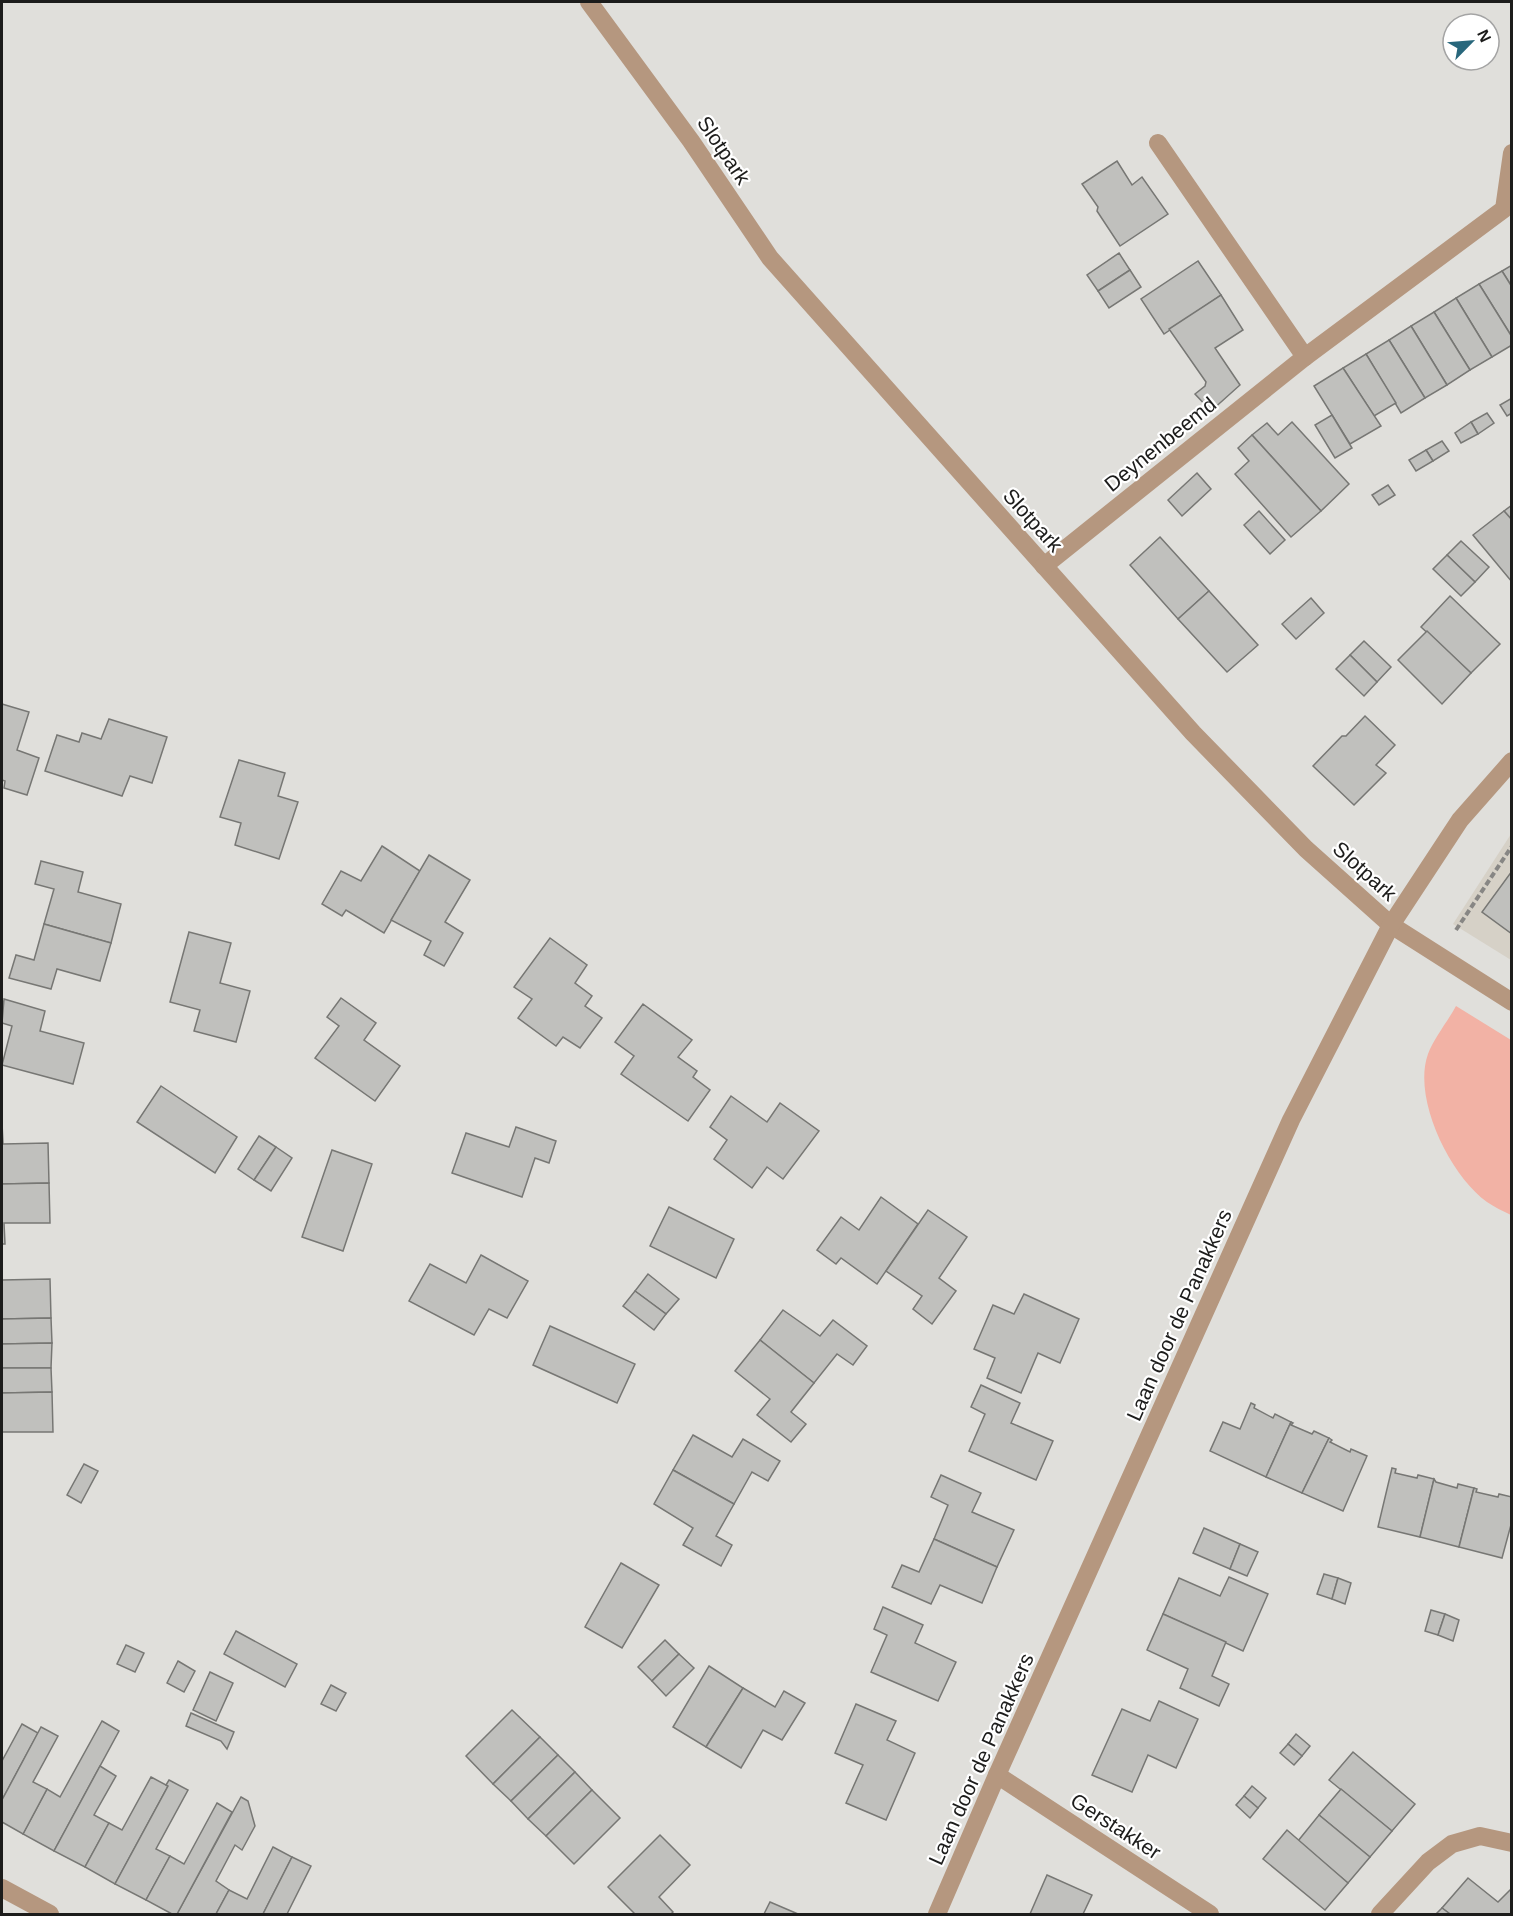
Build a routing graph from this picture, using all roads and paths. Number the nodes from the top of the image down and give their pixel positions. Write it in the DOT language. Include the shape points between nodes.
graph roads {
  1 [pos="589,2"];
  2 [pos="1158,143"];
  3 [pos="1512,153"];
  4 [pos="1305,357"];
  5 [pos="1044,566"];
  6 [pos="1512,761"];
  7 [pos="1512,846"];
  8 [pos="1391,925"];
  9 [pos="1439,957"];
  10 [pos="1512,1002"];
  11 [pos="997,1775"];
  12 [pos="1512,1843"];
  13 [pos="2,1888"];
  14 [pos="51,1914"];
  15 [pos="937,1914"];
  16 [pos="1210,1914"];
  17 [pos="1380,1914"];
  1 -- 5 [label="street, Slotpark" via="691,141 770,258"];
  2 -- 4 [label="street"];
  3 -- 4 [label="street, Deynenbeemd" via="1504,209"];
  4 -- 5 [label="street, Deynenbeemd"];
  5 -- 8 [label="street, Slotpark" via="1201,742 1306,849"];
  6 -- 8 [label="street, Laan door de Panakkers" via="1460,820"];
  7 -- 9 [label="path"];
  8 -- 9 [label="street, Slotpark"];
  8 -- 11 [label="street, Laan door de Panakkers" via="1291,1120"];
  9 -- 10 [label="street, Slotpark"];
  11 -- 15 [label="street, Laan door de Panakkers"];
  11 -- 16 [label="street, Gerstakker"];
  12 -- 17 [label="street" via="1480,1836 1452,1844 1428,1862"];
  13 -- 14 [label="street"];
}
